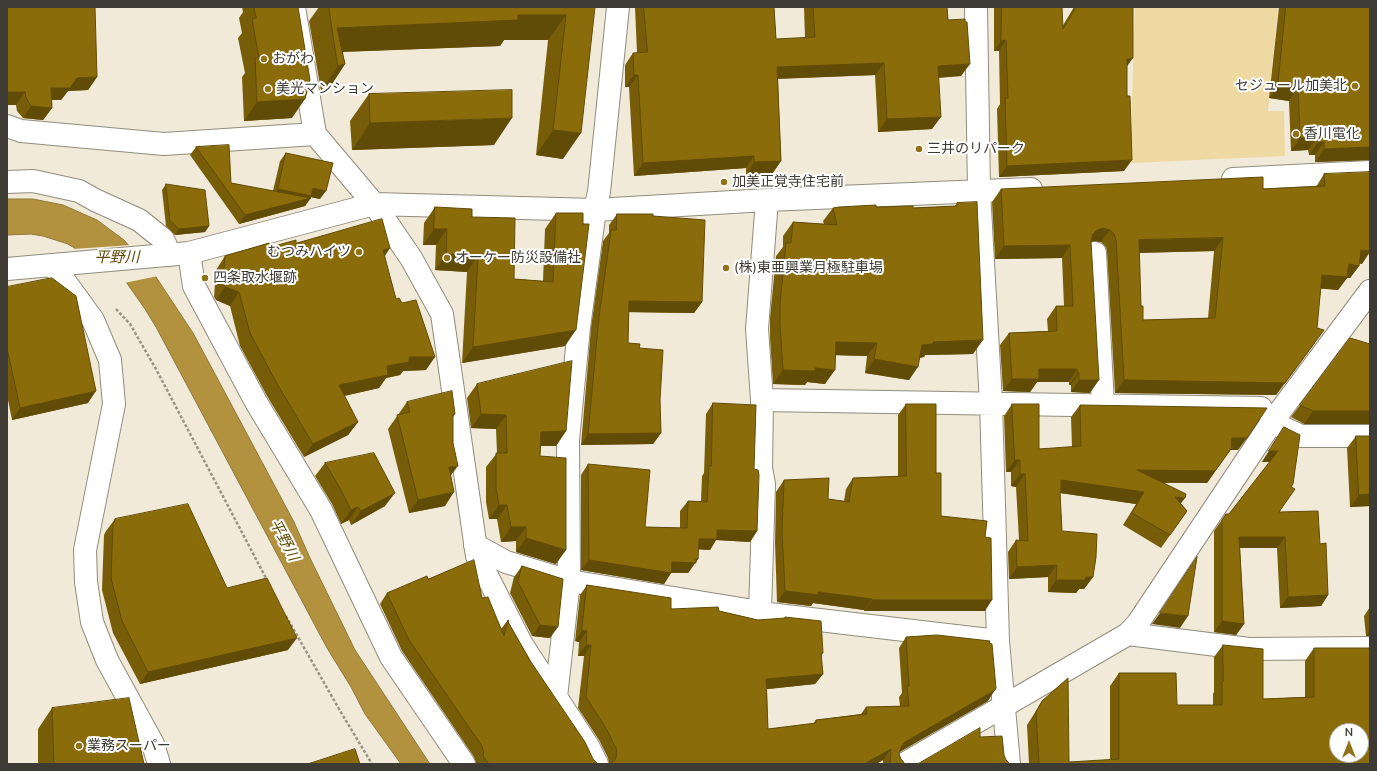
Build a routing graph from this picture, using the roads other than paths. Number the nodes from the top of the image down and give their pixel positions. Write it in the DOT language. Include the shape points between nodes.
graph roads {
  1 [pos="294,7"];
  2 [pos="618,7"];
  3 [pos="976,7"];
  4 [pos="7,126"];
  5 [pos="315,134"];
  6 [pos="1370,172"];
  7 [pos="1210,180"];
  8 [pos="7,182"];
  9 [pos="1051,188"];
  10 [pos="979,191"];
  11 [pos="767,200"];
  12 [pos="374,204"];
  13 [pos="595,210"];
  14 [pos="1095,253"];
  15 [pos="174,255"];
  16 [pos="47,266"];
  17 [pos="7,269"];
  18 [pos="1370,291"];
  19 [pos="762,400"];
  20 [pos="991,403"];
  21 [pos="1103,405"];
  22 [pos="1277,415"];
  23 [pos="1370,436"];
  24 [pos="475,545"];
  25 [pos="569,580"];
  26 [pos="760,612"];
  27 [pos="1128,634"];
  28 [pos="998,641"];
  29 [pos="1370,648"];
  30 [pos="556,697"];
  31 [pos="1005,706"];
  32 [pos="159,764"];
  33 [pos="464,764"];
  34 [pos="597,764"];
  35 [pos="904,764"];
  36 [pos="1010,764"];
  1 -- 5 [label="street"];
  2 -- 13 [label="street"];
  3 -- 10 [label="street"];
  4 -- 5 [label="street" via="21,131 164,144"];
  5 -- 12 [label="street"];
  6 -- 7 [label="street"];
  8 -- 15 [label="street" via="33,182 79,192 139,220 163,239"];
  9 -- 10 [label="street"];
  10 -- 11 [label="street"];
  10 -- 20 [label="street"];
  11 -- 13 [label="street"];
  11 -- 19 [label="street" via="757,329"];
  12 -- 13 [label="street"];
  12 -- 15 [label="street"];
  12 -- 24 [label="street" via="411,258 442,314"];
  13 -- 25 [label="street" via="579,327 568,440"];
  14 -- 21 [label="street"];
  15 -- 16 [label="street"];
  15 -- 33 [label="street" via="194,286 256,402 321,510 392,657"];
  16 -- 17 [label="street"];
  16 -- 32 [label="street" via="66,283 93,320 110,360 114,404 85,550 86,582 92,622 108,660 153,744"];
  18 -- 22 [label="street"];
  19 -- 20 [label="street"];
  19 -- 26 [label="street" via="761,468 764,484"];
  20 -- 21 [label="street"];
  20 -- 28 [label="street"];
  21 -- 22 [label="street"];
  22 -- 23 [label="street" via="1301,436"];
  22 -- 27 [label="street"];
  24 -- 25 [label="street" via="506,562"];
  24 -- 30 [label="street" via="477,556 521,643"];
  25 -- 26 [label="street"];
  25 -- 30 [label="street"];
  26 -- 28 [label="street"];
  27 -- 29 [label="street" via="1249,649"];
  27 -- 31 [label="street"];
  28 -- 31 [label="street"];
  30 -- 34 [label="street"];
  31 -- 35 [label="street"];
  31 -- 36 [label="street"];
}
